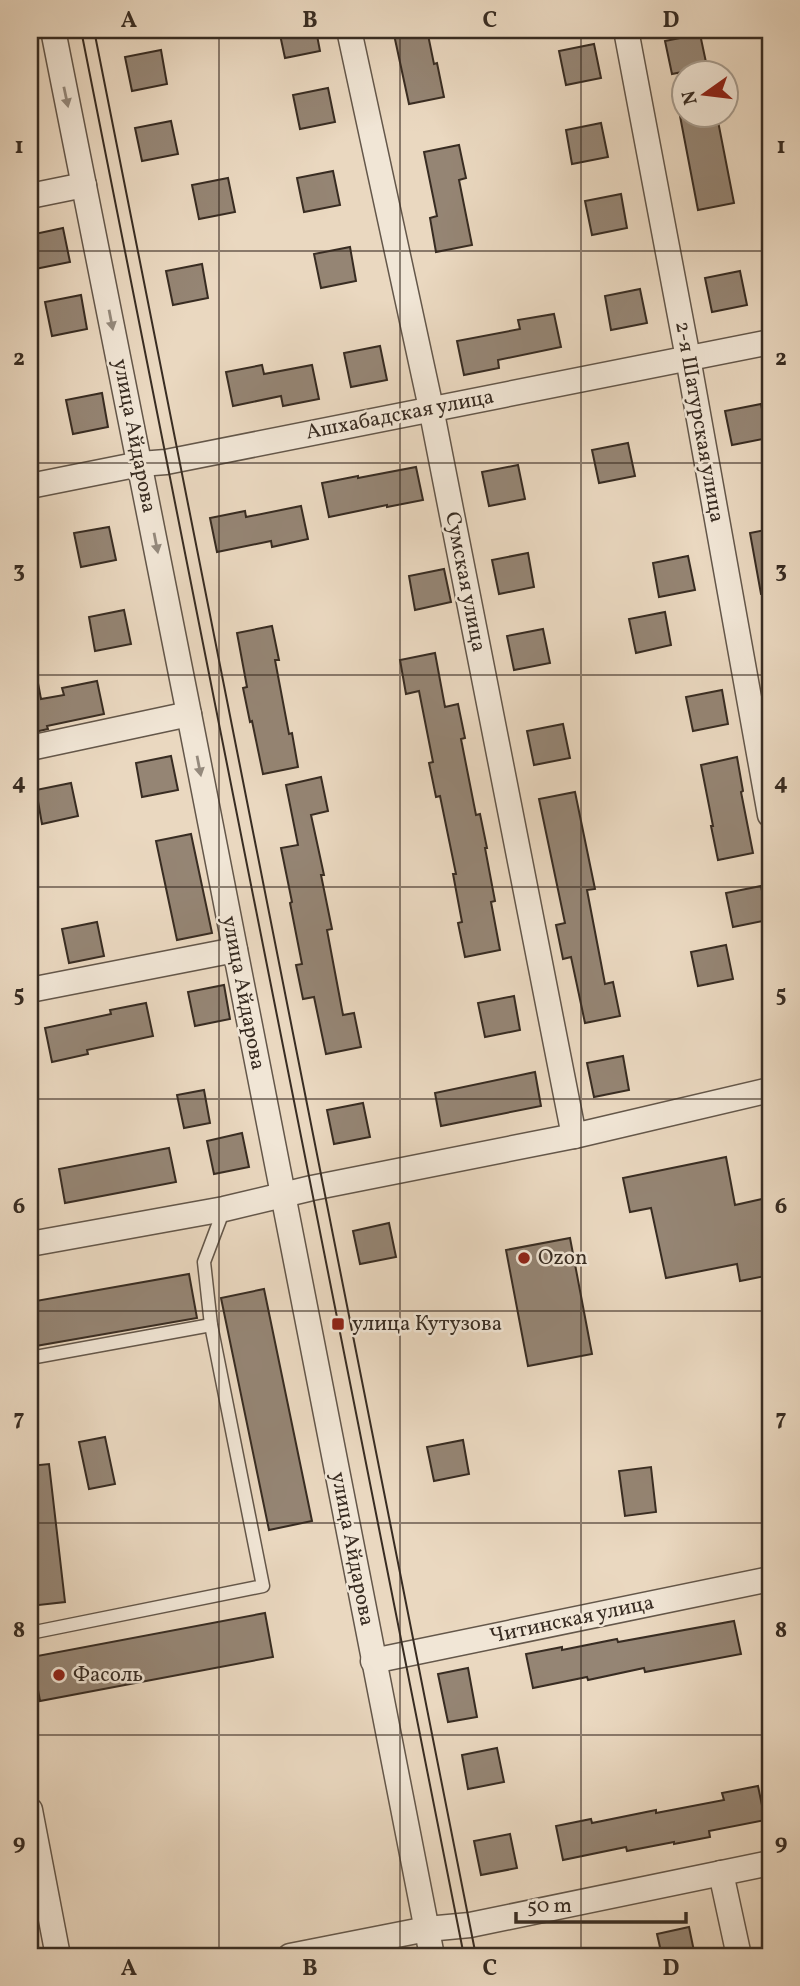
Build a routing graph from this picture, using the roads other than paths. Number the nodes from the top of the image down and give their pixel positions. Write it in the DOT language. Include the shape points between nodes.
graph roads {
  1 [pos="52,30"];
  2 [pos="349,30"];
  3 [pos="626,30"];
  4 [pos="84,184"];
  5 [pos="30,196"];
  6 [pos="770,342"];
  7 [pos="688,358"];
  8 [pos="431,408"];
  9 [pos="140,464"];
  10 [pos="30,486"];
  11 [pos="189,714"];
  12 [pos="30,748"];
  13 [pos="770,815"];
  14 [pos="234,950"];
  15 [pos="30,990"];
  16 [pos="770,1090"];
  17 [pos="574,1136"];
  18 [pos="284,1195"];
  19 [pos="225,1209"];
  20 [pos="30,1244"];
  21 [pos="211,1325"];
  22 [pos="30,1358"];
  23 [pos="770,1579"];
  24 [pos="30,1633"];
  25 [pos="373,1661"];
  26 [pos="30,1810"];
  27 [pos="770,1863"];
  28 [pos="721,1873"];
  29 [pos="427,1929"];
  30 [pos="58,1956"];
  31 [pos="290,1956"];
  32 [pos="432,1956"];
  33 [pos="739,1956"];
  1 -- 4 [label="street, улица Айдарова, one-way"];
  2 -- 8 [label="street, Сумская улица"];
  3 -- 7 [label="street, 2-я Шатурская улица"];
  4 -- 5 [label="street"];
  4 -- 9 [label="street, улица Айдарова, one-way"];
  6 -- 7 [label="street, Ашхабадская улица"];
  7 -- 8 [label="street, Ашхабадская улица"];
  7 -- 13 [label="street, 2-я Шатурская улица"];
  8 -- 9 [label="street, Ашхабадская улица"];
  8 -- 17 [label="street, Сумская улица"];
  9 -- 10 [label="street, Ашхабадская улица"];
  9 -- 11 [label="street, улица Айдарова, one-way"];
  11 -- 12 [label="street"];
  11 -- 14 [label="street, улица Айдарова, one-way"];
  14 -- 15 [label="street"];
  14 -- 18 [label="street, улица Айдарова"];
  16 -- 17 [label="street"];
  17 -- 18 [label="street"];
  18 -- 19 [label="street"];
  18 -- 25 [label="street, улица Айдарова"];
  19 -- 20 [label="street"];
  19 -- 21 [label="lane" via="204,1262"];
  21 -- 22 [label="lane"];
  21 -- 24 [label="lane" via="263,1586"];
  23 -- 25 [label="street, Читинская улица"];
  25 -- 29 [label="street, улица Айдарова"];
  26 -- 30 [label="street"];
  27 -- 28 [label="street"];
  28 -- 29 [label="street" via="470,1925"];
  28 -- 33 [label="street"];
  29 -- 31 [label="street"];
  29 -- 32 [label="street, улица Айдарова"];
}
